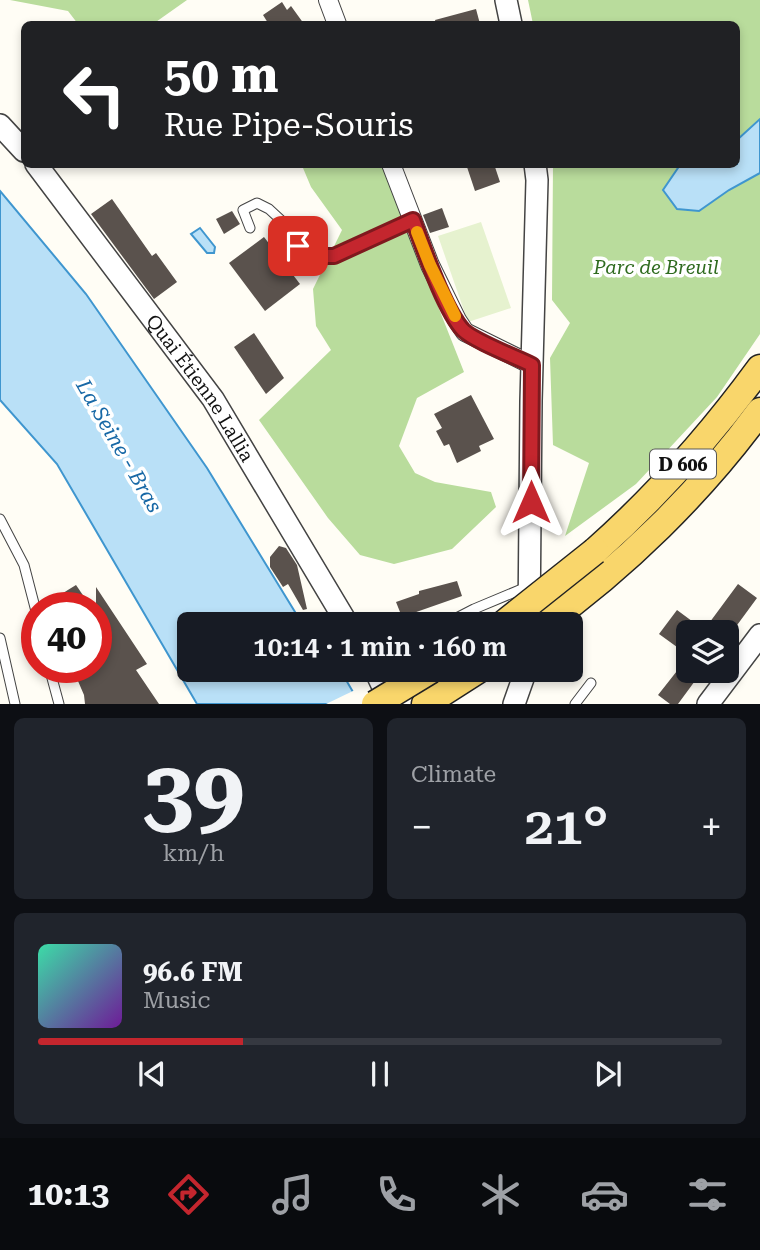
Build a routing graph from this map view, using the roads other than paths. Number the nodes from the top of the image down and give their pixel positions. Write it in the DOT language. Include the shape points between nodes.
graph roads {
  1 [pos="328,0"];
  2 [pos="506,0"];
  3 [pos="336,21"];
  4 [pos="510,21"];
  5 [pos="0,125"];
  6 [pos="21,148"];
  7 [pos="39,168"];
  8 [pos="393,168"];
  9 [pos="536,168"];
  10 [pos="413,220"];
  11 [pos="250,228"];
  12 [pos="532,365"];
  13 [pos="760,368"];
  14 [pos="760,411"];
  15 [pos="0,519"];
  16 [pos="531,585"];
  17 [pos="31,592"];
  18 [pos="340,612"];
  19 [pos="468,612"];
  20 [pos="518,612"];
  21 [pos="530,612"];
  22 [pos="559,612"];
  23 [pos="760,635"];
  24 [pos="0,638"];
  25 [pos="381,682"];
  26 [pos="411,682"];
  27 [pos="459,682"];
  28 [pos="522,682"];
  29 [pos="54,683"];
  30 [pos="591,683"];
  31 [pos="15,704"];
  32 [pos="59,704"];
  33 [pos="375,704"];
  34 [pos="391,704"];
  35 [pos="425,704"];
  36 [pos="514,704"];
  37 [pos="575,704"];
  38 [pos="708,704"];
  1 -- 3 [label="street"];
  2 -- 4 [label="street"];
  5 -- 6 [label="street"];
  7 -- 18 [label="street, Quai Étienne Lallia" via="213,399"];
  8 -- 10 [label="street"];
  9 -- 12 [label="street"];
  10 -- 11 [label="lane" via="334,256 315,256 298,246 283,222 257,203 243,210"];
  10 -- 12 [label="street" via="430,265 465,332"];
  12 -- 16 [label="street"];
  13 -- 20 [label="main road, D 606, bridge" via="694,453 636,515"];
  14 -- 22 [label="main road, D 606" via="685,500"];
  15 -- 17 [label="lane" via="24,565"];
  16 -- 19 [label="lane"];
  16 -- 21 [label="street"];
  23 -- 38 [label="street"];
  24 -- 31 [label="lane"];
  25 -- 34 [label="street"];
  26 -- 33 [label="main road, bridge"];
  27 -- 35 [label="main road"];
  28 -- 36 [label="street"];
  29 -- 32 [label="lane"];
  30 -- 37 [label="lane"];
}
